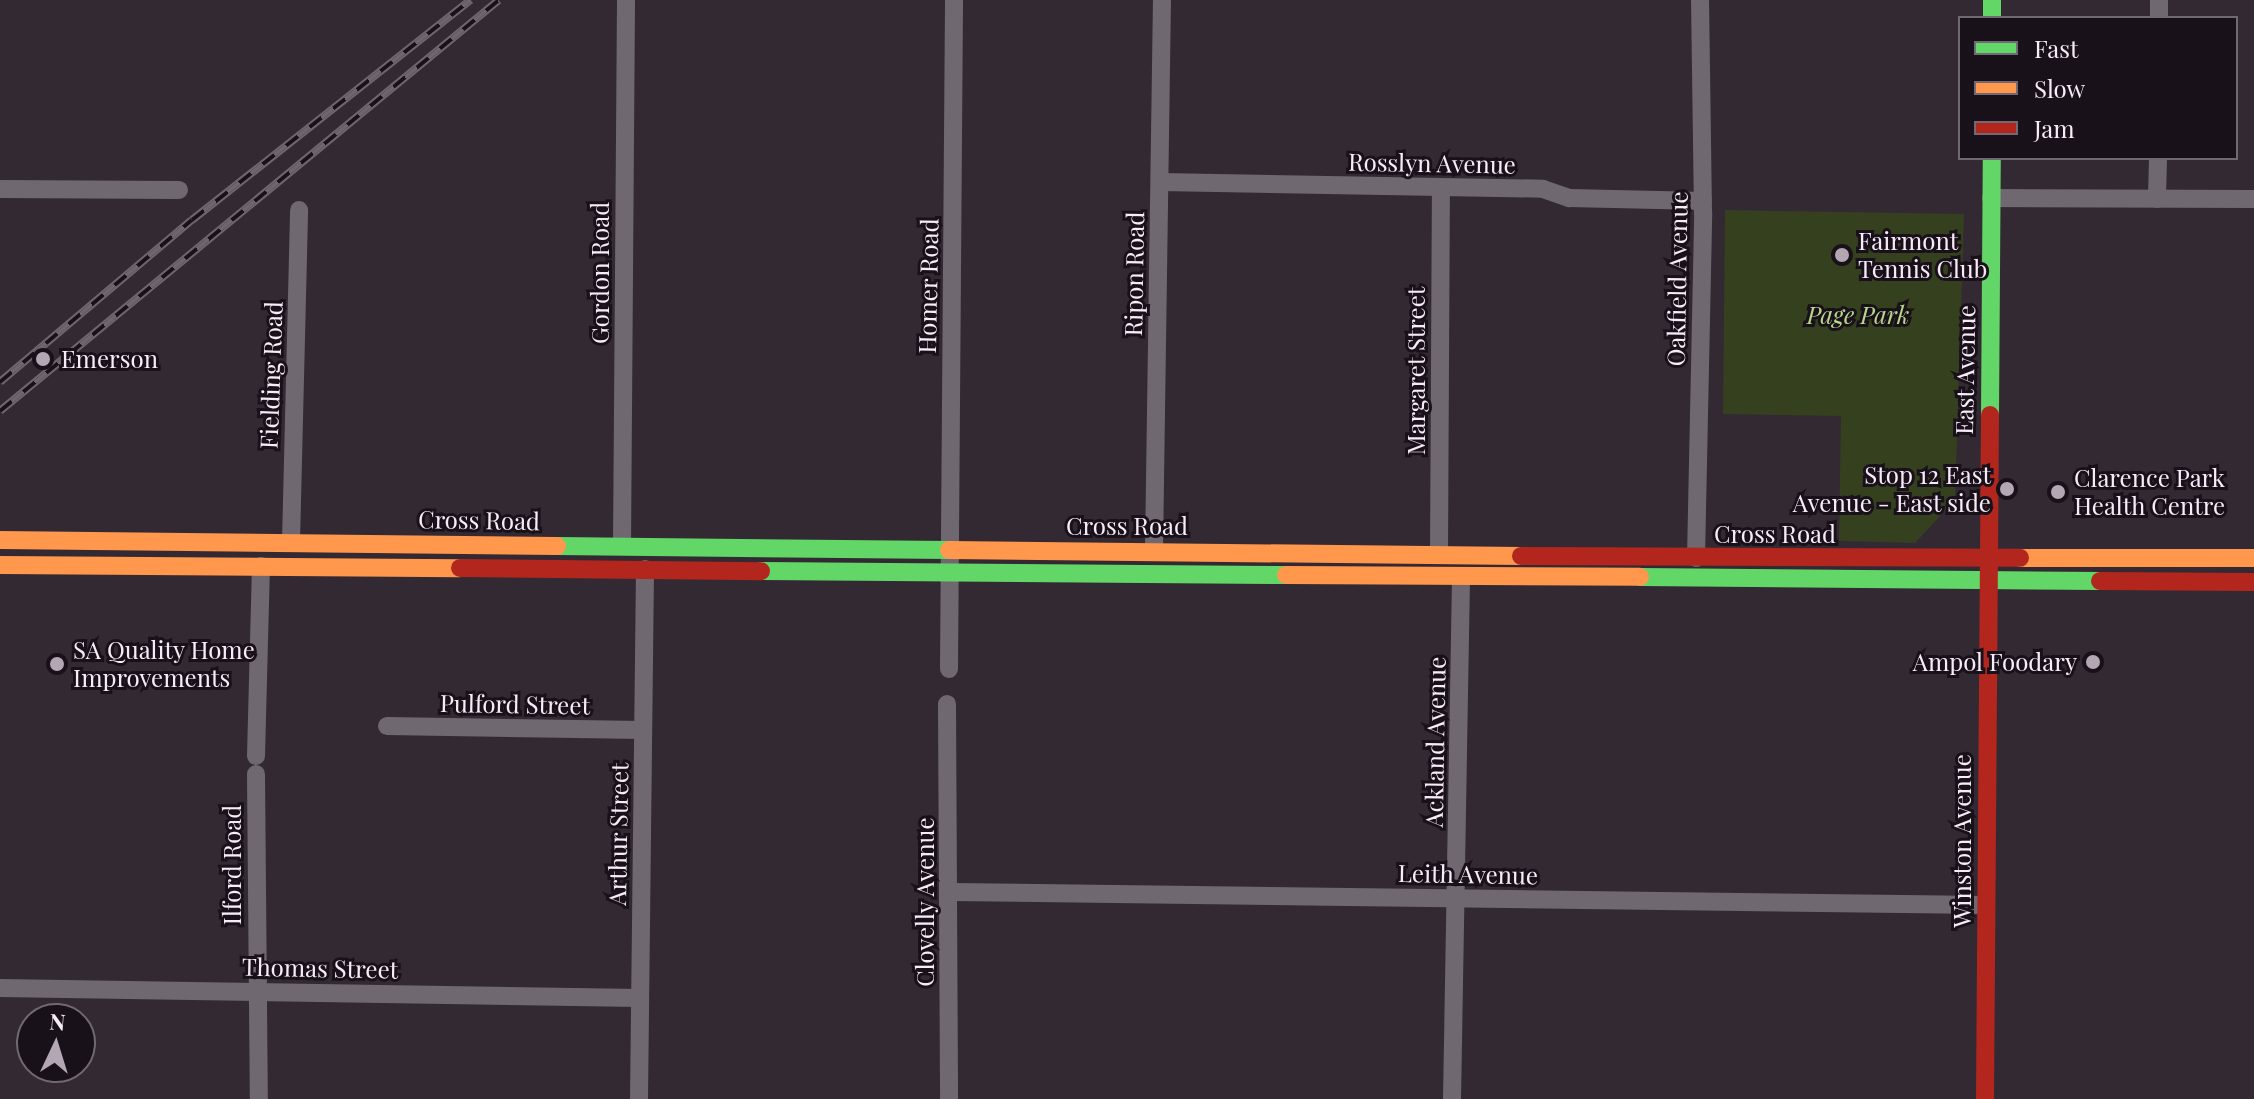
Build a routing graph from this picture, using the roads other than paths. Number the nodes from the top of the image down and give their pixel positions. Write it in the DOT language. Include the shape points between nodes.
graph roads {
  1 [pos="626,0"];
  2 [pos="954,0"];
  3 [pos="1162,0"];
  4 [pos="1700,0"];
  5 [pos="1992,160"];
  6 [pos="2158,160"];
  7 [pos="1160,182"];
  8 [pos="1441,188"];
  9 [pos="0,189"];
  10 [pos="179,190"];
  11 [pos="1991,198"];
  12 [pos="2157,199"];
  13 [pos="2254,199"];
  14 [pos="1703,201"];
  15 [pos="299,210"];
  16 [pos="0,540"];
  17 [pos="291,542"];
  18 [pos="622,546"];
  19 [pos="949,549"];
  20 [pos="1154,550"];
  21 [pos="1439,554"];
  22 [pos="1478,554"];
  23 [pos="1987,557"];
  24 [pos="1696,558"];
  25 [pos="2254,558"];
  26 [pos="0,565"];
  27 [pos="261,566"];
  28 [pos="645,569"];
  29 [pos="949,573"];
  30 [pos="1153,576"];
  31 [pos="1418,578"];
  32 [pos="1461,579"];
  33 [pos="1696,580"];
  34 [pos="2254,582"];
  35 [pos="1987,583"];
  36 [pos="949,669"];
  37 [pos="947,704"];
  38 [pos="387,726"];
  39 [pos="643,730"];
  40 [pos="951,892"];
  41 [pos="1456,898"];
  42 [pos="1985,905"];
  43 [pos="0,988"];
  44 [pos="257,991"];
  45 [pos="640,998"];
  46 [pos="259,1099"];
  47 [pos="639,1099"];
  48 [pos="949,1099"];
  49 [pos="1452,1099"];
  50 [pos="1985,1099"];
  1 -- 18 [label="street, Gordon Road"];
  2 -- 19 [label="street, Homer Road"];
  3 -- 7 [label="street, Ripon Road"];
  4 -- 14 [label="street, Oakfield Avenue"];
  5 -- 11 [label="main road, East Avenue"];
  6 -- 12 [label="street"];
  7 -- 8 [label="street, Rosslyn Avenue"];
  7 -- 20 [label="street, Ripon Road"];
  8 -- 14 [label="street, Rosslyn Avenue" via="1543,189 1569,198"];
  8 -- 21 [label="street, Margaret Street"];
  9 -- 10 [label="street"];
  11 -- 12 [label="street"];
  11 -- 23 [label="main road, East Avenue"];
  12 -- 13 [label="street"];
  14 -- 24 [label="street, Oakfield Avenue"];
  15 -- 17 [label="street, Fielding Road"];
  16 -- 17 [label="main road, Cross Road"];
  17 -- 18 [label="main road, Cross Road"];
  17 -- 27 [label="main road"];
  18 -- 19 [label="main road, Cross Road"];
  18 -- 28 [label="main road"];
  19 -- 20 [label="main road, Cross Road"];
  19 -- 29 [label="street, Homer Road"];
  20 -- 21 [label="main road, Cross Road"];
  20 -- 30 [label="main road"];
  21 -- 22 [label="main road, Cross Road"];
  21 -- 31 [label="main road"];
  21 -- 32 [label="main road"];
  22 -- 24 [label="main road, Cross Road"];
  22 -- 32 [label="main road"];
  23 -- 24 [label="main road, Cross Road"];
  23 -- 25 [label="main road, Cross Road"];
  23 -- 35 [label="main road, East Avenue"];
  24 -- 33 [label="main road"];
  26 -- 27 [label="main road, Cross Road"];
  27 -- 28 [label="main road, Cross Road"];
  27 -- 44 [label="street, Ilford Road"];
  28 -- 29 [label="main road, Cross Road"];
  28 -- 39 [label="street, Arthur Street"];
  29 -- 30 [label="main road, Cross Road"];
  29 -- 36 [label="street"];
  30 -- 31 [label="main road, Cross Road"];
  31 -- 32 [label="main road, Cross Road"];
  32 -- 33 [label="main road, Cross Road"];
  32 -- 41 [label="street, Ackland Avenue"];
  33 -- 35 [label="main road, Cross Road"];
  34 -- 35 [label="main road, Cross Road"];
  35 -- 42 [label="main road, Winston Avenue"];
  37 -- 40 [label="street, Clovelly Avenue"];
  38 -- 39 [label="street, Pulford Street"];
  39 -- 45 [label="street, Arthur Street"];
  40 -- 41 [label="street, Leith Avenue"];
  40 -- 48 [label="street, Clovelly Avenue"];
  41 -- 42 [label="street, Leith Avenue"];
  41 -- 49 [label="street, Ackland Avenue"];
  42 -- 50 [label="main road, Winston Avenue"];
  43 -- 44 [label="street, Thomas Street"];
  44 -- 45 [label="street, Thomas Street"];
  44 -- 46 [label="street, Ilford Road"];
  45 -- 47 [label="street, Arthur Street"];
}
